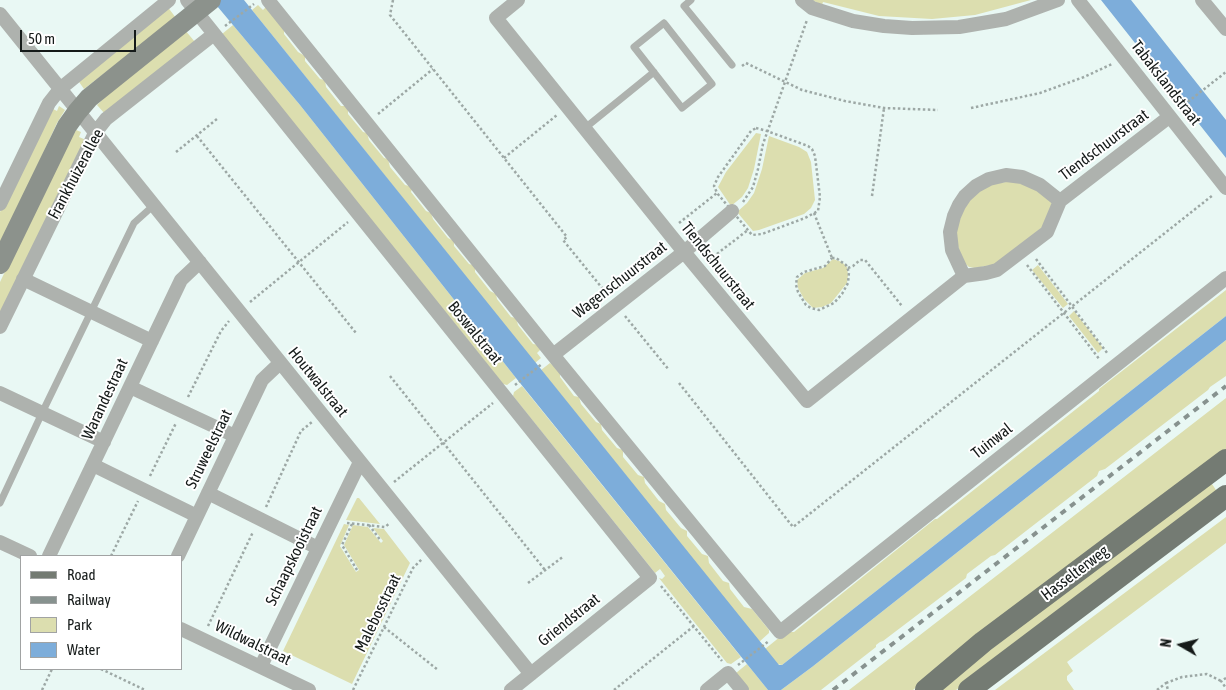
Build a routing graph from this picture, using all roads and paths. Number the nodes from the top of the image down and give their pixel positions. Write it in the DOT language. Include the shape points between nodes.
graph roads {
  1 [pos="169,0"];
  2 [pos="259,0"];
  3 [pos="268,0"];
  4 [pos="392,0"];
  5 [pos="518,0"];
  6 [pos="690,0"];
  7 [pos="1058,0"];
  8 [pos="1078,0"];
  9 [pos="1202,0"];
  10 [pos="200,4"];
  11 [pos="807,4"];
  12 [pos="0,14"];
  13 [pos="1226,29"];
  14 [pos="214,34"];
  15 [pos="1123,58"];
  16 [pos="732,65"];
  17 [pos="740,68"];
  18 [pos="433,69"];
  19 [pos="654,72"];
  20 [pos="1226,72"];
  21 [pos="784,83"];
  22 [pos="60,88"];
  23 [pos="567,106"];
  24 [pos="1182,106"];
  25 [pos="884,108"];
  26 [pos="971,108"];
  27 [pos="938,110"];
  28 [pos="77,112"];
  29 [pos="1169,117"];
  30 [pos="217,119"];
  31 [pos="367,123"];
  32 [pos="585,128"];
  33 [pos="767,130"];
  34 [pos="95,133"];
  35 [pos="197,136"];
  36 [pos="176,152"];
  37 [pos="504,158"];
  38 [pos="1225,187"];
  39 [pos="717,193"];
  40 [pos="872,196"];
  41 [pos="1060,201"];
  42 [pos="0,204"];
  43 [pos="154,205"];
  44 [pos="732,211"];
  45 [pos="814,213"];
  46 [pos="358,214"];
  47 [pos="748,230"];
  48 [pos="668,232"];
  49 [pos="1023,251"];
  50 [pos="684,252"];
  51 [pos="832,258"];
  52 [pos="200,262"];
  53 [pos="298,262"];
  54 [pos="0,264"];
  55 [pos="848,268"];
  56 [pos="698,269"];
  57 [pos="964,276"];
  58 [pos="23,278"];
  59 [pos="1226,278"];
  60 [pos="616,305"];
  61 [pos="1073,307"];
  62 [pos="239,311"];
  63 [pos="91,313"];
  64 [pos="1064,314"];
  65 [pos="911,318"];
  66 [pos="0,327"];
  67 [pos="356,333"];
  68 [pos="152,341"];
  69 [pos="549,358"];
  70 [pos="280,362"];
  71 [pos="1113,368"];
  72 [pos="669,370"];
  73 [pos="390,376"];
  74 [pos="679,383"];
  75 [pos="130,387"];
  76 [pos="508,391"];
  77 [pos="0,393"];
  78 [pos="181,411"];
  79 [pos="42,413"];
  80 [pos="235,436"];
  81 [pos="104,442"];
  82 [pos="444,442"];
  83 [pos="360,462"];
  84 [pos="1225,462"];
  85 [pos="93,465"];
  86 [pos="144,490"];
  87 [pos="383,491"];
  88 [pos="208,493"];
  89 [pos="1226,496"];
  90 [pos="0,503"];
  91 [pos="401,514"];
  92 [pos="197,516"];
  93 [pos="331,522"];
  94 [pos="352,524"];
  95 [pos="369,525"];
  96 [pos="381,541"];
  97 [pos="0,542"];
  98 [pos="318,548"];
  99 [pos="431,551"];
  100 [pos="28,555"];
  101 [pos="50,555"];
  102 [pos="112,555"];
  103 [pos="178,555"];
  104 [pos="564,556"];
  105 [pos="357,570"];
  106 [pos="545,570"];
  107 [pos="650,578"];
  108 [pos="528,583"];
  109 [pos="694,626"];
  110 [pos="384,627"];
  111 [pos="182,629"];
  112 [pos="769,641"];
  113 [pos="261,666"];
  114 [pos="52,670"];
  115 [pos="103,670"];
  116 [pos="438,670"];
  117 [pos="728,673"];
  118 [pos="531,674"];
  119 [pos="1226,678"];
  120 [pos="1221,681"];
  121 [pos="1166,683"];
  122 [pos="1226,688"];
  123 [pos="42,690"];
  124 [pos="145,690"];
  125 [pos="309,690"];
  126 [pos="353,690"];
  127 [pos="510,690"];
  128 [pos="614,690"];
  129 [pos="707,690"];
  130 [pos="742,690"];
  131 [pos="926,690"];
  132 [pos="969,690"];
  133 [pos="1157,690"];
  134 [pos="1168,690"];
  1 -- 22 [label="street"];
  2 -- 14 [label="path"];
  3 -- 31 [label="street"];
  4 -- 18 [label="path" via="390,16"];
  5 -- 23 [label="street, Tiendschuurstraat" via="496,18"];
  6 -- 16 [label="lane" via="684,6"];
  7 -- 11 [label="street" via="1006,19 938,28 853,21"];
  8 -- 15 [label="street, Tabakslandstraat"];
  9 -- 13 [label="street"];
  10 -- 14 [label="street, Boswalstraat"];
  10 -- 28 [label="main road, Frankhuizerallee" via="89,98"];
  11 -- 21 [label="path"];
  12 -- 22 [label="street, Houtwalstraat"];
  14 -- 34 [label="street, Frankhuizerallee" via="106,119"];
  14 -- 46 [label="street, Boswalstraat"];
  15 -- 26 [label="path" via="1040,93"];
  15 -- 29 [label="street, Tabakslandstraat"];
  17 -- 21 [label="path" via="746,63"];
  18 -- 31 [label="path"];
  18 -- 37 [label="path"];
  19 -- 19 [label="lane" via="682,108 712,84 664,23 634,47"];
  19 -- 32 [label="lane"];
  20 -- 24 [label="path"];
  21 -- 25 [label="path" via="826,97"];
  21 -- 33 [label="path"];
  22 -- 28 [label="street, Houtwalstraat"];
  22 -- 42 [label="street" via="49,103"];
  23 -- 32 [label="street, Tiendschuurstraat"];
  23 -- 37 [label="path"];
  25 -- 27 [label="path"];
  25 -- 40 [label="path"];
  28 -- 34 [label="street, Houtwalstraat"];
  28 -- 54 [label="main road, Frankhuizerallee" via="67,126"];
  29 -- 38 [label="street, Tabakslandstraat"];
  29 -- 41 [label="street, Tiendschuurstraat"];
  30 -- 35 [label="path"];
  31 -- 69 [label="street"];
  32 -- 48 [label="street, Tiendschuurstraat"];
  33 -- 39 [label="path" via="756,128 751,131 718,177 714,186"];
  33 -- 44 [label="path" via="753,187"];
  33 -- 45 [label="path" via="812,149 820,197 818,210"];
  34 -- 43 [label="street, Houtwalstraat"];
  34 -- 58 [label="street, Frankhuizerallee"];
  35 -- 36 [label="path"];
  35 -- 53 [label="path"];
  37 -- 60 [label="path"];
  38 -- 61 [label="path"];
  39 -- 44 [label="path"];
  39 -- 48 [label="path"];
  41 -- 49 [label="street, Tiendschuurstraat" via="1047,232"];
  41 -- 57 [label="street, Tiendschuurstraat" via="1040,185 1022,177 1006,175 976,186 959,204 950,232 952,250"];
  43 -- 52 [label="street, Houtwalstraat"];
  43 -- 63 [label="lane" via="134,223"];
  44 -- 47 [label="path"];
  44 -- 50 [label="street, Wagenschuurstraat"];
  45 -- 47 [label="path" via="762,234 752,235"];
  45 -- 51 [label="path"];
  46 -- 53 [label="path"];
  46 -- 76 [label="street, Boswalstraat"];
  47 -- 56 [label="path"];
  48 -- 50 [label="street, Tiendschuurstraat"];
  49 -- 57 [label="street, Tiendschuurstraat" via="997,270"];
  49 -- 61 [label="path"];
  49 -- 64 [label="path"];
  50 -- 56 [label="street, Tiendschuurstraat"];
  50 -- 60 [label="street, Wagenschuurstraat"];
  51 -- 55 [label="path"];
  51 -- 55 [label="path" via="825,266 796,277 798,292 806,305 814,310 823,309 837,300 849,280"];
  52 -- 62 [label="street, Houtwalstraat"];
  52 -- 68 [label="street, Warandestraat" via="181,280"];
  53 -- 62 [label="path"];
  53 -- 67 [label="path"];
  55 -- 65 [label="path" via="865,260"];
  56 -- 65 [label="street, Tiendschuurstraat" via="807,401"];
  57 -- 65 [label="street, Tiendschuurstraat"];
  58 -- 63 [label="street"];
  58 -- 66 [label="street, Frankhuizerallee"];
  59 -- 71 [label="street, Tuinwal"];
  60 -- 69 [label="street, Wagenschuurstraat"];
  60 -- 72 [label="path"];
  61 -- 64 [label="path"];
  61 -- 71 [label="path"];
  62 -- 70 [label="street, Houtwalstraat"];
  62 -- 78 [label="path" via="221,331"];
  63 -- 68 [label="street"];
  63 -- 79 [label="lane"];
  64 -- 71 [label="path"];
  64 -- 74 [label="path" via="793,527"];
  68 -- 75 [label="street, Warandestraat"];
  69 -- 71 [label="street, Tuinwal" via="780,632"];
  69 -- 76 [label="path"];
  70 -- 80 [label="street, Struweelstraat" via="262,380"];
  70 -- 83 [label="street, Houtwalstraat"];
  73 -- 82 [label="path"];
  75 -- 78 [label="street"];
  75 -- 81 [label="street, Warandestraat"];
  76 -- 82 [label="path"];
  76 -- 107 [label="street, Boswalstraat"];
  77 -- 79 [label="street"];
  78 -- 80 [label="street"];
  78 -- 86 [label="path"];
  79 -- 81 [label="street"];
  79 -- 90 [label="lane"];
  80 -- 88 [label="street, Struweelstraat"];
  81 -- 85 [label="street, Warandestraat"];
  82 -- 87 [label="path"];
  82 -- 106 [label="path"];
  83 -- 87 [label="street, Houtwalstraat"];
  83 -- 93 [label="street, Schaapskooistraat"];
  84 -- 131 [label="main road, Hasselterweg" via="983,642"];
  85 -- 86 [label="street"];
  85 -- 101 [label="street, Warandestraat"];
  86 -- 92 [label="street"];
  86 -- 102 [label="path"];
  87 -- 91 [label="street, Houtwalstraat"];
  88 -- 92 [label="street, Struweelstraat"];
  88 -- 98 [label="street"];
  89 -- 132 [label="main road, Hasselterweg"];
  91 -- 95 [label="path" via="386,527"];
  91 -- 99 [label="street, Houtwalstraat"];
  92 -- 103 [label="street, Struweelstraat"];
  93 -- 94 [label="path"];
  93 -- 98 [label="street, Schaapskooistraat"];
  94 -- 95 [label="path"];
  94 -- 105 [label="path" via="342,545"];
  95 -- 96 [label="path"];
  97 -- 100 [label="street"];
  98 -- 113 [label="street, Schaapskooistraat"];
  99 -- 110 [label="path, Malebosstraat" via="413,568"];
  99 -- 118 [label="street, Houtwalstraat"];
  104 -- 106 [label="path"];
  106 -- 108 [label="path"];
  107 -- 109 [label="path" via="656,580"];
  107 -- 118 [label="street, Griendstraat"];
  109 -- 117 [label="path"];
  109 -- 128 [label="path"];
  110 -- 116 [label="path"];
  110 -- 126 [label="path, Malebosstraat"];
  111 -- 113 [label="street, Wildwalstraat"];
  112 -- 117 [label="path"];
  113 -- 125 [label="street, Wildwalstraat"];
  114 -- 123 [label="path"];
  115 -- 124 [label="path"];
  117 -- 129 [label="street"];
  117 -- 130 [label="street"];
  118 -- 127 [label="street, Griendstraat"];
  119 -- 120 [label="path"];
  120 -- 121 [label="path" via="1207,674"];
  120 -- 122 [label="path"];
  121 -- 133 [label="path"];
  121 -- 134 [label="path"];
}
